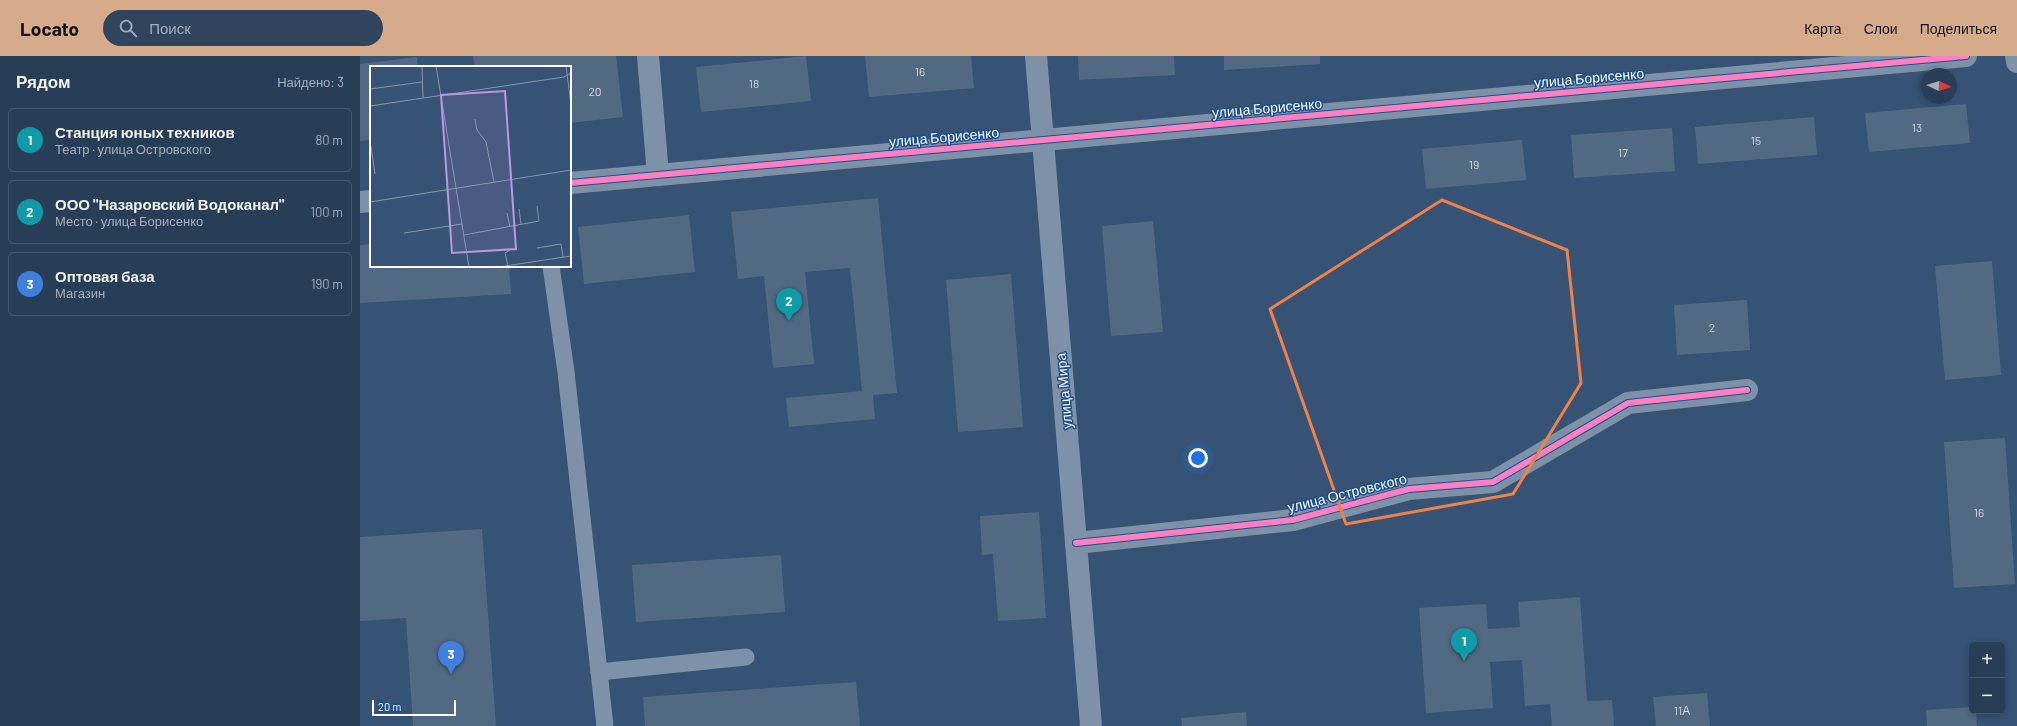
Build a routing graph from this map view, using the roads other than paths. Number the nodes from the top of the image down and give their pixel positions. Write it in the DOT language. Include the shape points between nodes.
graph roads {
  1 [pos="648,56"];
  2 [pos="1036,56"];
  3 [pos="1966,56"];
  4 [pos="2016,56"];
  5 [pos="2017,62"];
  6 [pos="1044,140"];
  7 [pos="658,175"];
  8 [pos="571,183"];
  9 [pos="370,201"];
  10 [pos="360,202"];
  11 [pos="551,267"];
  12 [pos="1747,390"];
  13 [pos="1076,543"];
  14 [pos="746,657"];
  15 [pos="599,672"];
  16 [pos="605,726"];
  17 [pos="1091,726"];
  1 -- 7 [label="street"];
  2 -- 6 [label="street, улица Мира"];
  3 -- 6 [label="street, улица Борисенко"];
  4 -- 5 [label="street"];
  6 -- 7 [label="street, улица Борисенко"];
  6 -- 13 [label="street, улица Мира"];
  7 -- 8 [label="street, улица Борисенко"];
  9 -- 10 [label="street"];
  11 -- 15 [label="lane" via="566,372"];
  12 -- 13 [label="street, улица Островского" via="1628,403 1493,482 1409,489 1293,520"];
  13 -- 17 [label="street, улица Мира"];
  14 -- 15 [label="lane"];
  15 -- 16 [label="lane"];
}
